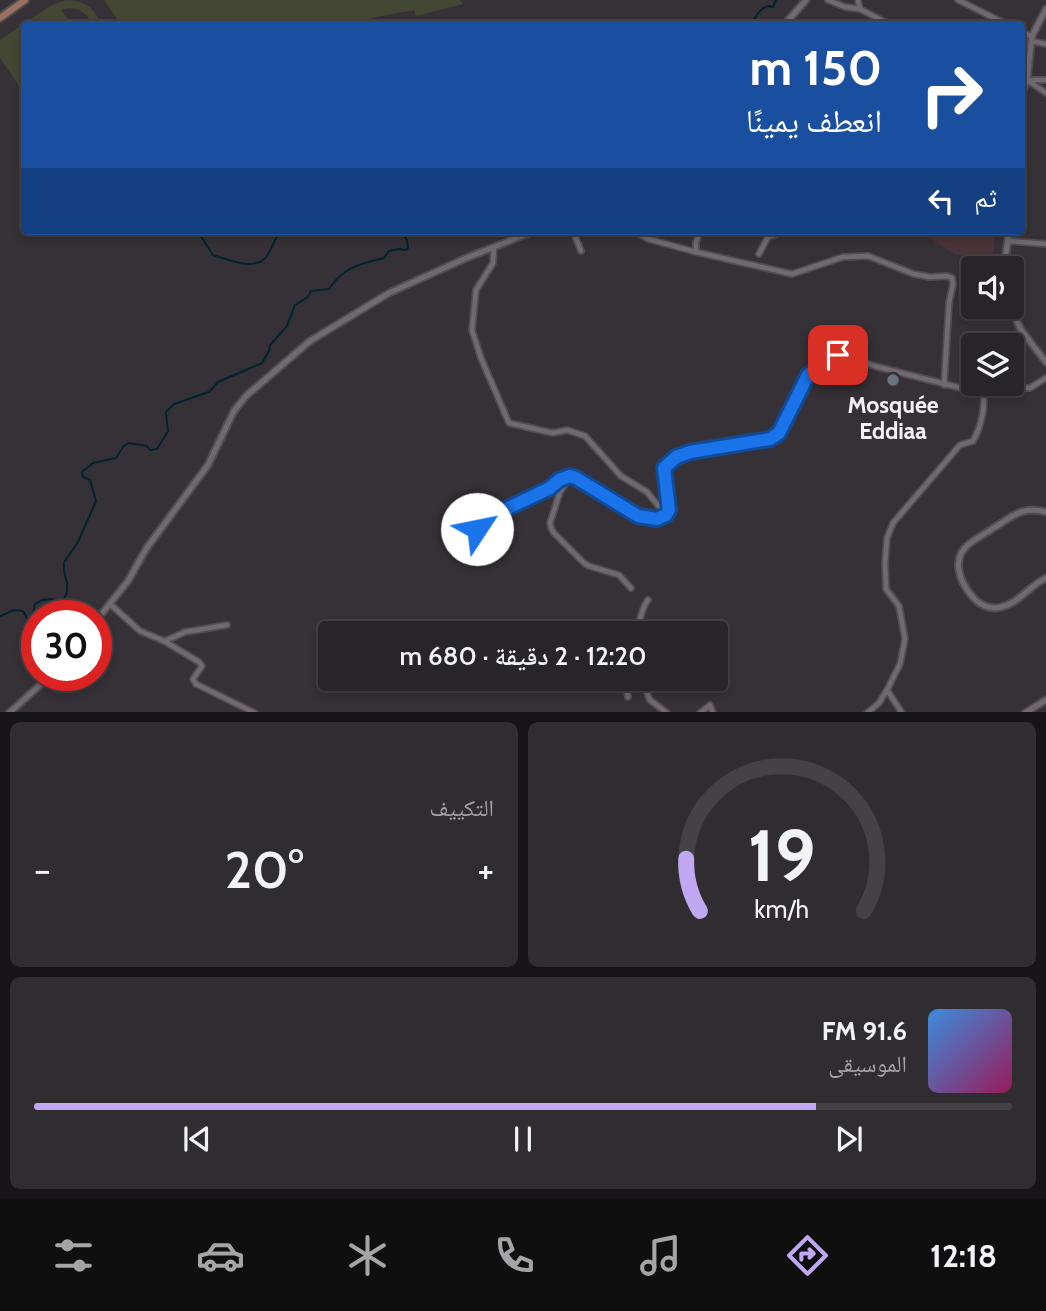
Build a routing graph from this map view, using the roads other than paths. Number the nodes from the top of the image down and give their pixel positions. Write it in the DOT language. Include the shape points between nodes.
graph roads {
  1 [pos="19,0"];
  2 [pos="25,0"];
  3 [pos="806,0"];
  4 [pos="828,0"];
  5 [pos="858,0"];
  6 [pos="958,0"];
  7 [pos="860,9"];
  8 [pos="1046,9"];
  9 [pos="0,16"];
  10 [pos="788,21"];
  11 [pos="883,21"];
  12 [pos="1000,21"];
  13 [pos="1025,35"];
  14 [pos="1032,39"];
  15 [pos="1046,44"];
  16 [pos="1027,80"];
  17 [pos="1046,80"];
  18 [pos="1025,85"];
  19 [pos="1046,93"];
  20 [pos="524,235"];
  21 [pos="575,235"];
  22 [pos="641,235"];
  23 [pos="699,235"];
  24 [pos="774,235"];
  25 [pos="1009,235"];
  26 [pos="1009,241"];
  27 [pos="1046,244"];
  28 [pos="494,247"];
  29 [pos="581,251"];
  30 [pos="696,252"];
  31 [pos="759,254"];
  32 [pos="1006,256"];
  33 [pos="1016,319"];
  34 [pos="1046,362"];
  35 [pos="1046,378"];
  36 [pos="944,385"];
  37 [pos="961,388"];
  38 [pos="1024,388"];
  39 [pos="985,396"];
  40 [pos="570,476"];
  41 [pos="1046,512"];
  42 [pos="666,515"];
  43 [pos="477,529"];
  44 [pos="1046,578"];
  45 [pos="631,588"];
  46 [pos="648,600"];
  47 [pos="112,601"];
  48 [pos="112,606"];
  49 [pos="641,621"];
  50 [pos="227,625"];
  51 [pos="164,641"];
  52 [pos="887,690"];
  53 [pos="33,691"];
  54 [pos="627,691"];
  55 [pos="646,691"];
  56 [pos="628,698"];
  57 [pos="1046,700"];
  58 [pos="9,712"];
  59 [pos="255,712"];
  60 [pos="667,712"];
  61 [pos="700,712"];
  62 [pos="713,712"];
  63 [pos="867,712"];
  64 [pos="902,712"];
  65 [pos="1026,712"];
  1 -- 9 [label="main road"];
  2 -- 9 [label="main road"];
  3 -- 10 [label="street"];
  4 -- 7 [label="street"];
  5 -- 7 [label="street"];
  6 -- 12 [label="street"];
  7 -- 11 [label="street"];
  8 -- 14 [label="street"];
  13 -- 14 [label="street"];
  14 -- 15 [label="street"];
  14 -- 16 [label="street"];
  16 -- 17 [label="street"];
  16 -- 18 [label="street"];
  16 -- 19 [label="street"];
  20 -- 28 [label="street"];
  21 -- 29 [label="street"];
  22 -- 30 [label="street"];
  23 -- 30 [label="street"];
  24 -- 31 [label="street"];
  25 -- 26 [label="street"];
  26 -- 27 [label="street"];
  26 -- 32 [label="street"];
  28 -- 42 [label="street" via="493,263 476,290 472,330 509,423 585,436"];
  28 -- 47 [label="street" via="389,293 347,318 310,341 246,396 208,465"];
  30 -- 36 [label="street" via="792,274 843,257 868,256 914,274 952,278"];
  33 -- 34 [label="street"];
  35 -- 38 [label="street"];
  36 -- 37 [label="street"];
  36 -- 42 [label="street" via="851,357 829,359 808,375 779,433 770,439 690,452 664,468"];
  39 -- 52 [label="street" via="972,442 960,446 932,477 892,523 887,538 886,589 899,606 905,639 900,664"];
  40 -- 42 [label="street" via="638,516 657,519"];
  40 -- 43 [label="street"];
  40 -- 45 [label="street" via="560,492 551,528 584,563 619,575"];
  41 -- 44 [label="street" via="1033,508 1017,513 967,545 958,564 963,585 975,600 991,608 1009,605"];
  46 -- 49 [label="street"];
  48 -- 51 [label="street" via="139,631"];
  50 -- 51 [label="street" via="185,632"];
  51 -- 59 [label="street" via="202,666 193,679 196,684"];
  52 -- 63 [label="street"];
  52 -- 64 [label="street"];
  53 -- 58 [label="street"];
  54 -- 56 [label="street"];
  55 -- 60 [label="street" via="650,700"];
  57 -- 65 [label="street"];
  61 -- 62 [label="street" via="710,705"];
}
